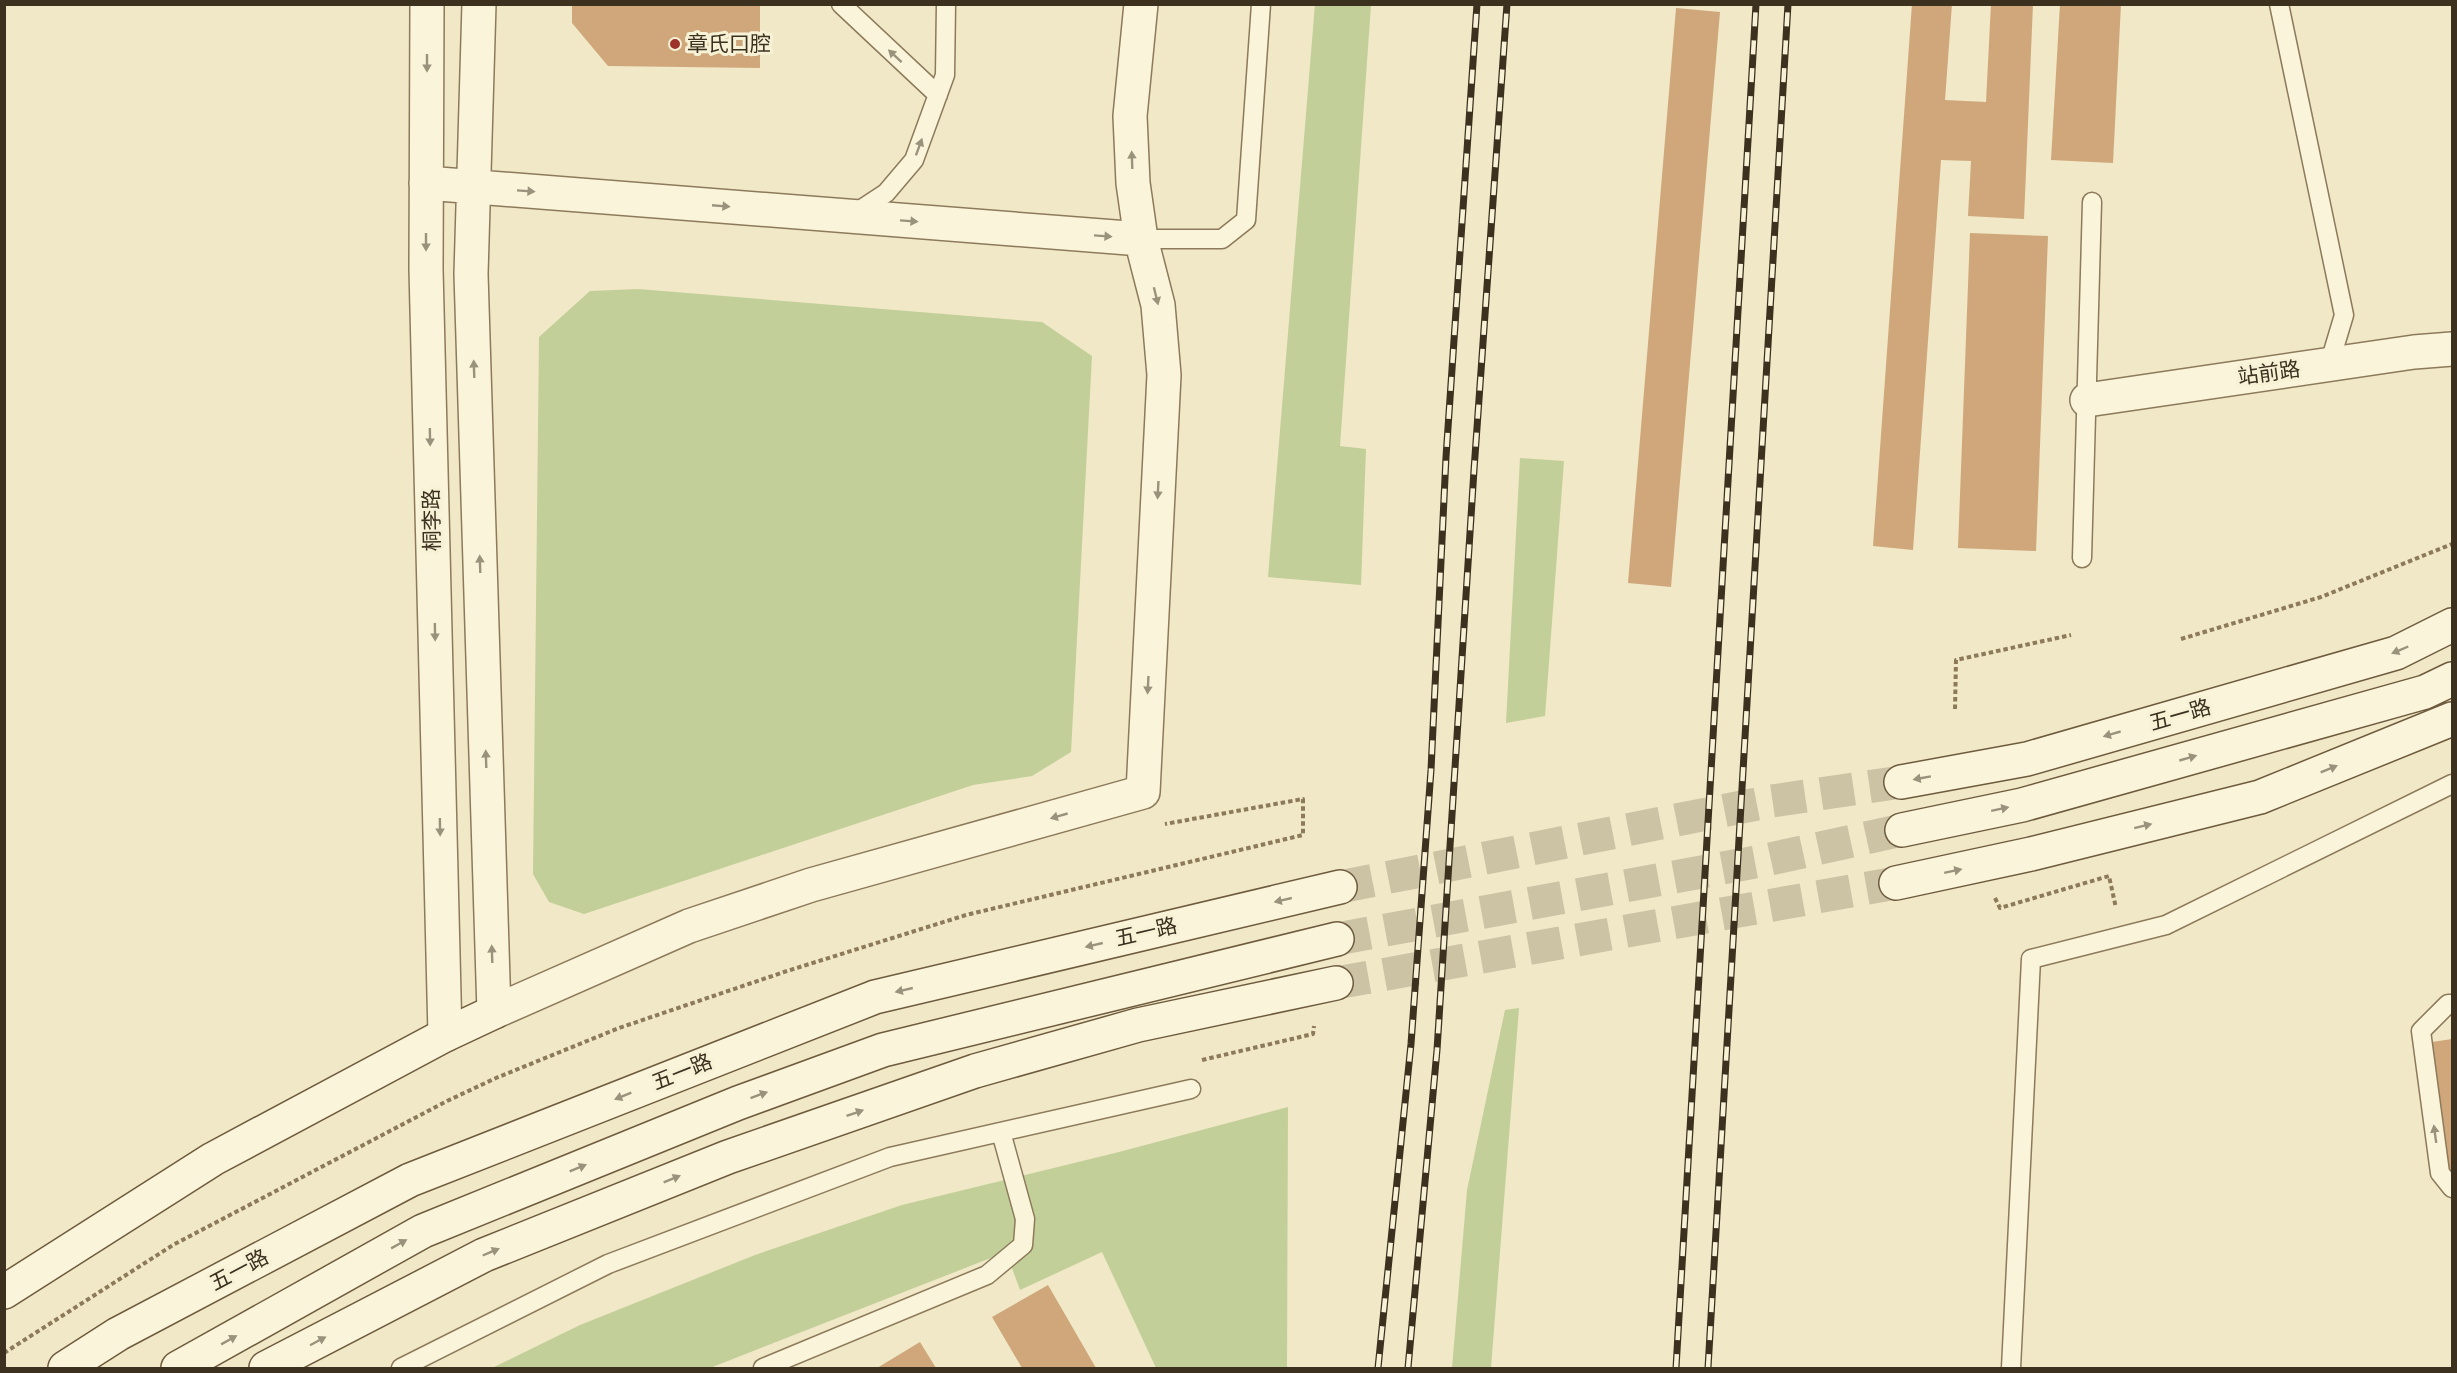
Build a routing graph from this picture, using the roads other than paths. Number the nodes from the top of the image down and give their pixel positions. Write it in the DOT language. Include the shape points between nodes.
graph roads {
  1 [pos="427,4"];
  2 [pos="479,4"];
  3 [pos="840,4"];
  4 [pos="946,4"];
  5 [pos="1141,4"];
  6 [pos="1261,4"];
  7 [pos="2279,4"];
  8 [pos="938,95"];
  9 [pos="426,183"];
  10 [pos="474,187"];
  11 [pos="2092,202"];
  12 [pos="850,216"];
  13 [pos="1141,239"];
  14 [pos="2452,349"];
  15 [pos="2329,365"];
  16 [pos="2086,399"];
  17 [pos="2082,558"];
  18 [pos="2452,625"];
  19 [pos="2452,679"];
  20 [pos="2452,718"];
  21 [pos="1901,782"];
  22 [pos="2452,784"];
  23 [pos="1902,830"];
  24 [pos="1896,884"];
  25 [pos="1340,887"];
  26 [pos="1337,939"];
  27 [pos="1336,982"];
  28 [pos="2452,1004"];
  29 [pos="494,1012"];
  30 [pos="445,1035"];
  31 [pos="1191,1089"];
  32 [pos="1001,1132"];
  33 [pos="2452,1188"];
  34 [pos="4,1292"];
  35 [pos="797,1362"];
  36 [pos="65,1368"];
  37 [pos="178,1368"];
  38 [pos="266,1368"];
  39 [pos="401,1368"];
  40 [pos="763,1368"];
  41 [pos="2011,1368"];
  1 -- 9 [label="main road, 桐李路, one-way"];
  2 -- 10 [label="main road"];
  8 -- 3 [label="lane, one-way"];
  4 -- 8 [label="lane" via="945,75"];
  13 -- 5 [label="main road, one-way" via="1132,183 1130,116"];
  6 -- 13 [label="lane" via="1245,220 1222,239"];
  7 -- 15 [label="lane" via="2344,315"];
  12 -- 8 [label="lane, one-way" via="886,193 914,160"];
  9 -- 10 [label="main road"];
  9 -- 30 [label="main road, 桐李路, one-way"];
  10 -- 12 [label="main road, one-way"];
  29 -- 10 [label="main road, one-way" via="471,274"];
  11 -- 16 [label="lane"];
  12 -- 13 [label="main road, one-way"];
  13 -- 29 [label="main road, one-way" via="1158,305 1164,375 1143,792 811,885 689,926"];
  14 -- 15 [label="main road, 站前路"];
  15 -- 16 [label="main road, 站前路"];
  16 -- 17 [label="lane"];
  18 -- 21 [label="main road, 五一路, one-way" via="2396,653 2027,759"];
  23 -- 19 [label="main road, 五一路, one-way" via="2022,805 2425,692"];
  24 -- 20 [label="main road, one-way" via="2260,797"];
  22 -- 41 [label="lane" via="2166,925 2031,959"];
  25 -- 36 [label="main road, 五一路, one-way" via="875,997 410,1180 118,1334"];
  37 -- 26 [label="main road, one-way" via="423,1231 738,1103 883,1050"];
  38 -- 27 [label="main road, one-way" via="484,1255 728,1157 986,1068 1138,1025"];
  33 -- 28 [label="lane, one-way" via="2440,1173 2421,1031"];
  29 -- 30 [label="main road"];
  30 -- 34 [label="main road" via="213,1159"];
  31 -- 32 [label="lane"];
  32 -- 35 [label="lane" via="1025,1219 1023,1245 987,1275"];
  32 -- 39 [label="lane" via="890,1157 608,1264"];
  35 -- 40 [label="lane"];
}
